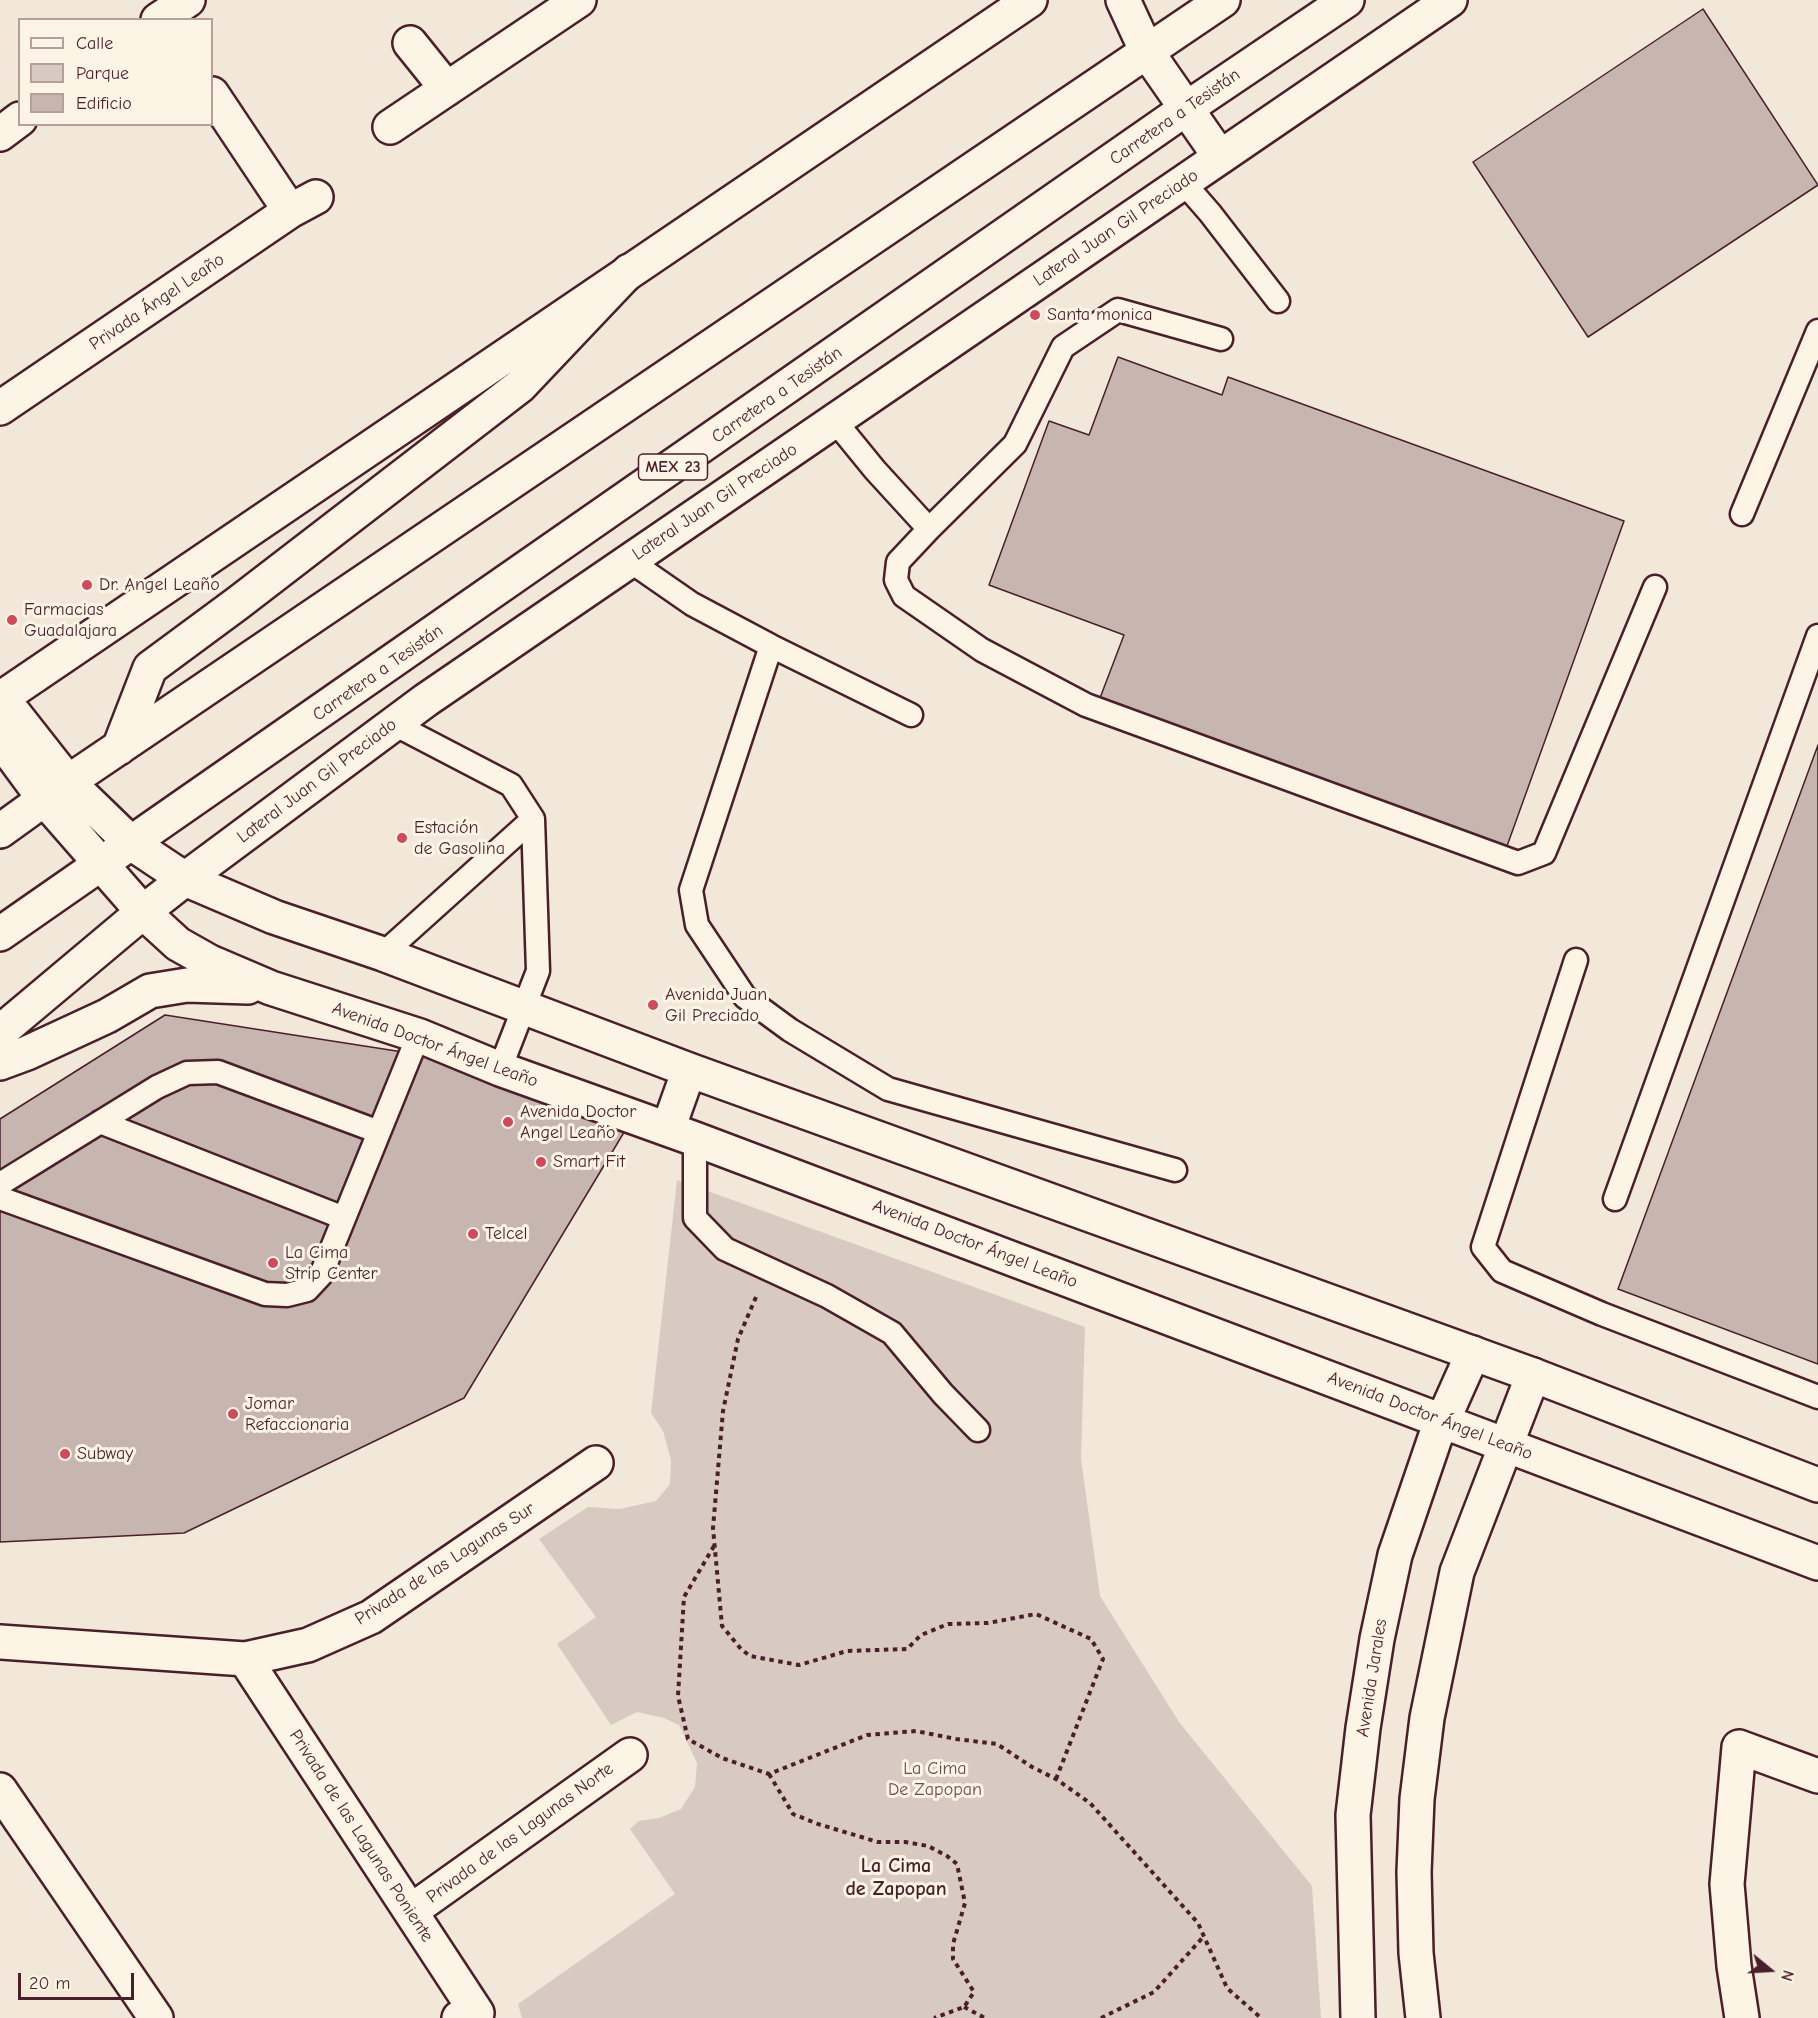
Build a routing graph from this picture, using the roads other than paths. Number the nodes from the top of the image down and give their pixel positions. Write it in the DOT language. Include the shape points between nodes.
graph roads {
  1 [pos="188,0"];
  2 [pos="579,0"];
  3 [pos="1029,0"];
  4 [pos="1123,0"];
  5 [pos="1223,0"];
  6 [pos="1347,0"];
  7 [pos="1450,0"];
  8 [pos="161,18"];
  9 [pos="410,43"];
  10 [pos="1147,51"];
  11 [pos="447,89"];
  12 [pos="213,95"];
  13 [pos="1187,108"];
  14 [pos="18,121"];
  15 [pos="390,127"];
  16 [pos="0,134"];
  17 [pos="1220,157"];
  18 [pos="1183,182"];
  19 [pos="630,271"];
  20 [pos="1278,302"];
  21 [pos="1818,331"];
  22 [pos="1221,339"];
  23 [pos="0,408"];
  24 [pos="835,421"];
  25 [pos="1742,514"];
  26 [pos="929,529"];
  27 [pos="630,561"];
  28 [pos="1655,587"];
  29 [pos="1818,636"];
  30 [pos="771,646"];
  31 [pos="1,698"];
  32 [pos="911,715"];
  33 [pos="394,724"];
  34 [pos="0,739"];
  35 [pos="119,748"];
  36 [pos="56,791"];
  37 [pos="533,819"];
  38 [pos="0,831"];
  39 [pos="130,843"];
  40 [pos="100,865"];
  41 [pos="185,879"];
  42 [pos="143,912"];
  43 [pos="0,934"];
  44 [pos="383,954"];
  45 [pos="1576,960"];
  46 [pos="271,988"];
  47 [pos="525,1007"];
  48 [pos="0,1032"];
  49 [pos="420,1036"];
  50 [pos="0,1063"];
  51 [pos="500,1069"];
  52 [pos="689,1070"];
  53 [pos="100,1122"];
  54 [pos="379,1132"];
  55 [pos="682,1134"];
  56 [pos="1174,1170"];
  57 [pos="0,1184"];
  58 [pos="0,1198"];
  59 [pos="1615,1199"];
  60 [pos="344,1218"];
  61 [pos="1473,1353"];
  62 [pos="1533,1375"];
  63 [pos="1818,1396"];
  64 [pos="1443,1421"];
  65 [pos="978,1430"];
  66 [pos="1505,1444"];
  67 [pos="596,1462"];
  68 [pos="1818,1485"];
  69 [pos="1818,1563"];
  70 [pos="0,1642"];
  71 [pos="245,1659"];
  72 [pos="630,1755"];
  73 [pos="1818,1776"];
  74 [pos="0,1790"];
  75 [pos="411,1911"];
  76 [pos="468,2015"];
  77 [pos="156,2018"];
  78 [pos="1358,2018"];
  79 [pos="1423,2018"];
  80 [pos="1742,2018"];
  1 -- 8 [label="street"];
  2 -- 11 [label="street"];
  3 -- 19 [label="street"];
  4 -- 10 [label="street"];
  5 -- 10 [label="street"];
  6 -- 13 [label="street, Carretera a Tesistán / MEX 23"];
  7 -- 17 [label="street, Lateral Juan Gil Preciado"];
  9 -- 11 [label="street"];
  10 -- 13 [label="street"];
  10 -- 35 [label="street"];
  11 -- 15 [label="street"];
  12 -- 23 [label="street, Privada Ángel Leaño" via="303,204"];
  13 -- 17 [label="street"];
  13 -- 39 [label="street, Carretera a Tesistán / MEX 23"];
  14 -- 16 [label="street"];
  17 -- 18 [label="street, Lateral Juan Gil Preciado"];
  18 -- 20 [label="lane"];
  18 -- 24 [label="street, Lateral Juan Gil Preciado"];
  19 -- 31 [label="street"];
  19 -- 35 [label="street" via="520,386 150,668"];
  21 -- 25 [label="lane"];
  22 -- 26 [label="lane" via="1118,310 1063,347 1015,444"];
  24 -- 26 [label="lane"];
  24 -- 27 [label="street, Lateral Juan Gil Preciado"];
  26 -- 28 [label="lane" via="898,562 896,580 904,596 982,650 1086,705 1518,863 1544,853"];
  27 -- 30 [label="lane" via="693,604"];
  27 -- 33 [label="street, Lateral Juan Gil Preciado"];
  29 -- 59 [label="lane"];
  30 -- 32 [label="lane"];
  30 -- 56 [label="lane" via="691,890 697,925 745,997 790,1030 888,1089"];
  31 -- 36 [label="street"];
  33 -- 37 [label="lane" via="511,785"];
  33 -- 41 [label="street, Lateral Juan Gil Preciado"];
  34 -- 36 [label="street"];
  35 -- 36 [label="street"];
  36 -- 38 [label="street"];
  36 -- 39 [label="street"];
  36 -- 40 [label="street, Avenida Doctor Ángel Leaño"];
  37 -- 44 [label="lane"];
  37 -- 47 [label="lane" via="538,971"];
  39 -- 40 [label="street, Carretera a Tesistán / MEX 23"];
  39 -- 41 [label="street"];
  40 -- 42 [label="street, Avenida Doctor Ángel Leaño"];
  40 -- 43 [label="street, Carretera a Tesistán / MEX 23"];
  41 -- 42 [label="street, Lateral Juan Gil Preciado"];
  41 -- 44 [label="street" via="274,917"];
  42 -- 46 [label="street, Avenida Doctor Ángel Leaño" via="178,944 210,963"];
  42 -- 48 [label="street, Lateral Juan Gil Preciado"];
  44 -- 47 [label="street"];
  45 -- 63 [label="lane" via="1483,1247 1502,1271 1602,1314"];
  46 -- 49 [label="street, Avenida Doctor Ángel Leaño"];
  46 -- 50 [label="street" via="187,985 150,991 97,1020"];
  47 -- 51 [label="lane"];
  47 -- 52 [label="street"];
  49 -- 51 [label="street, Avenida Doctor Ángel Leaño"];
  49 -- 54 [label="lane"];
  51 -- 55 [label="street, Avenida Doctor Ángel Leaño"];
  52 -- 55 [label="street"];
  52 -- 61 [label="street"];
  53 -- 54 [label="lane" via="187,1073 218,1072"];
  53 -- 57 [label="lane"];
  53 -- 60 [label="lane"];
  54 -- 60 [label="lane"];
  55 -- 64 [label="street, Avenida Doctor Ángel Leaño"];
  55 -- 65 [label="lane" via="695,1218 725,1249 827,1296 892,1333"];
  58 -- 60 [label="lane" via="265,1294 287,1295 307,1290 321,1275"];
  61 -- 62 [label="street"];
  61 -- 64 [label="street, Avenida Jarales"];
  62 -- 66 [label="street"];
  62 -- 68 [label="street"];
  64 -- 66 [label="street, Avenida Doctor Ángel Leaño"];
  64 -- 78 [label="street, Avenida Jarales" via="1395,1555 1363,1728 1353,1815"];
  66 -- 69 [label="street, Avenida Doctor Ángel Leaño"];
  66 -- 79 [label="street" via="1457,1572 1427,1718 1417,1799 1414,1872"];
  67 -- 71 [label="street, Privada de las Lagunas Sur" via="371,1617 308,1645"];
  70 -- 71 [label="street, Privada de las Lagunas Sur"];
  71 -- 75 [label="street, Privada de las Lagunas Poniente"];
  72 -- 75 [label="street, Privada de las Lagunas Norte"];
  73 -- 80 [label="street" via="1739,1747 1727,1884"];
  74 -- 77 [label="street"];
  75 -- 76 [label="street, Privada de las Lagunas Poniente"];
}
